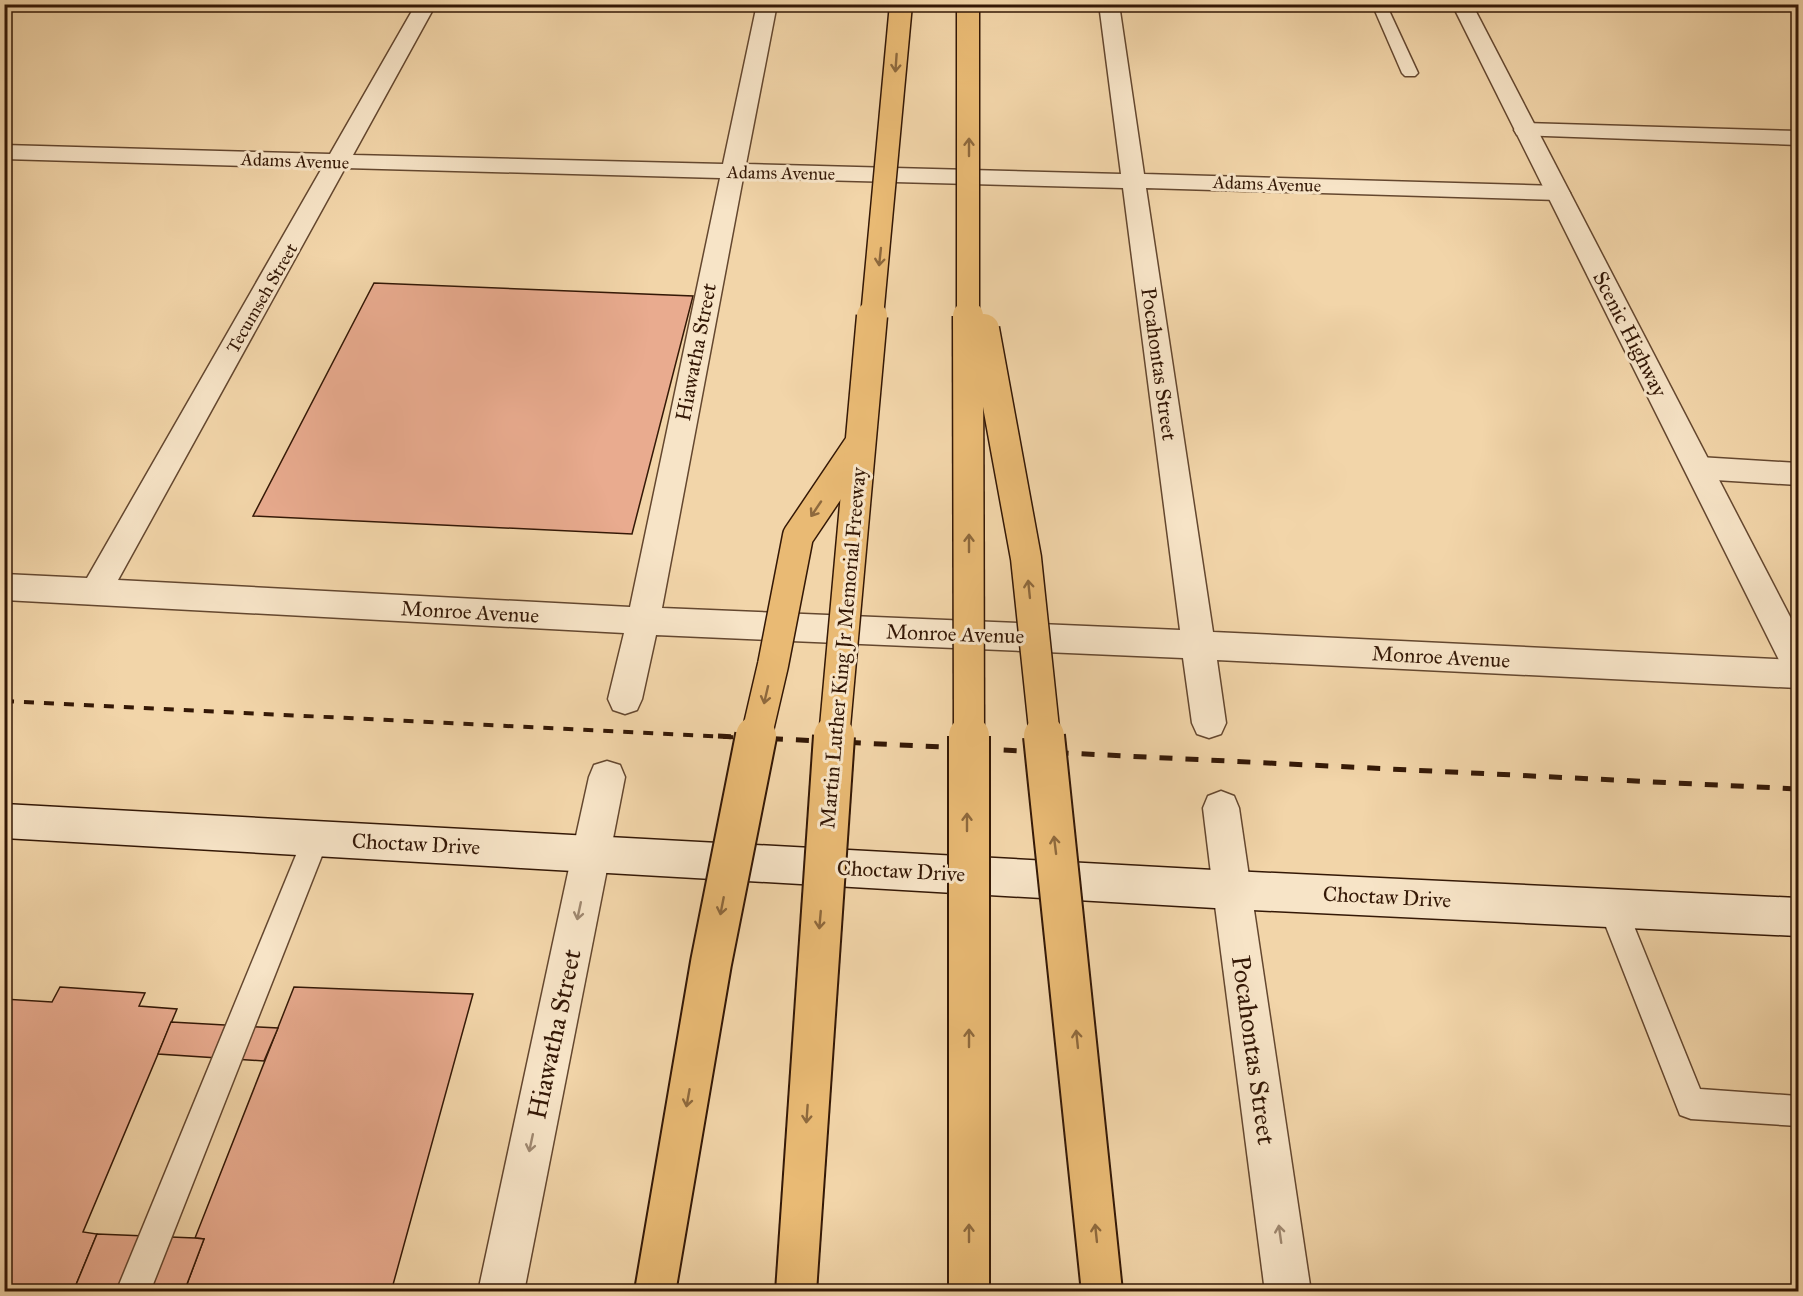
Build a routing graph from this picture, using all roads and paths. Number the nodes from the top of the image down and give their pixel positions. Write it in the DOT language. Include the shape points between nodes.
graph roads {
  1 [pos="426,4"];
  2 [pos="767,4"];
  3 [pos="901,4"];
  4 [pos="968,4"];
  5 [pos="1109,4"];
  6 [pos="1379,4"];
  7 [pos="1462,4"];
  8 [pos="1410,73"];
  9 [pos="1525,130"];
  10 [pos="1798,138"];
  11 [pos="4,152"];
  12 [pos="339,162"];
  13 [pos="731,172"];
  14 [pos="1133,180"];
  15 [pos="1558,193"];
  16 [pos="969,248"];
  17 [pos="861,443"];
  18 [pos="1699,468"];
  19 [pos="1798,474"];
  20 [pos="4,586"];
  21 [pos="96,591"];
  22 [pos="643,621"];
  23 [pos="1199,645"];
  24 [pos="1798,664"];
  25 [pos="1798,674"];
  26 [pos="625,699"];
  27 [pos="1209,723"];
  28 [pos="608,777"];
  29 [pos="1221,808"];
  30 [pos="4,821"];
  31 [pos="315,838"];
  32 [pos="591,854"];
  33 [pos="1232,890"];
  34 [pos="1613,909"];
  35 [pos="1798,917"];
  36 [pos="1798,1111"];
  37 [pos="133,1292"];
  38 [pos="501,1292"];
  39 [pos="655,1292"];
  40 [pos="796,1292"];
  41 [pos="969,1292"];
  42 [pos="1102,1292"];
  43 [pos="1288,1292"];
  1 -- 12 [label="street, Tecumseh Street"];
  2 -- 13 [label="street, Hiawatha Street"];
  3 -- 17 [label="highway, Martin Luther King Jr Memorial Freeway, one-way, bridge"];
  16 -- 4 [label="highway, one-way, bridge"];
  5 -- 14 [label="street, Pocahontas Street"];
  6 -- 8 [label="lane"];
  7 -- 9 [label="street, Scenic Highway"];
  9 -- 10 [label="street"];
  9 -- 15 [label="street, Scenic Highway"];
  11 -- 12 [label="street, Adams Avenue"];
  12 -- 13 [label="street, Adams Avenue"];
  12 -- 21 [label="street, Tecumseh Street"];
  13 -- 14 [label="street, Adams Avenue"];
  13 -- 22 [label="street, Hiawatha Street"];
  14 -- 15 [label="street, Adams Avenue"];
  14 -- 23 [label="street, Pocahontas Street"];
  15 -- 18 [label="street, Scenic Highway"];
  41 -- 16 [label="highway, one-way, bridge"];
  42 -- 16 [label="highway, one-way, bridge" via="1026,558"];
  17 -- 39 [label="highway, one-way, bridge" via="798,536 711,963"];
  17 -- 40 [label="highway, Martin Luther King Jr Memorial Freeway, one-way, bridge" via="816,968"];
  18 -- 19 [label="street"];
  18 -- 24 [label="street, Scenic Highway"];
  20 -- 21 [label="street, Monroe Avenue"];
  21 -- 22 [label="street, Monroe Avenue"];
  22 -- 23 [label="street, Monroe Avenue"];
  22 -- 26 [label="street, Hiawatha Street"];
  23 -- 25 [label="street, Monroe Avenue"];
  23 -- 27 [label="street, Pocahontas Street"];
  28 -- 32 [label="street, Hiawatha Street"];
  29 -- 33 [label="street, Pocahontas Street"];
  30 -- 31 [label="street, Choctaw Drive"];
  31 -- 32 [label="street, Choctaw Drive"];
  31 -- 37 [label="lane"];
  32 -- 33 [label="street, Choctaw Drive"];
  32 -- 38 [label="street, Hiawatha Street, one-way"];
  33 -- 34 [label="street, Choctaw Drive"];
  43 -- 33 [label="street, Pocahontas Street, one-way"];
  34 -- 35 [label="street, Choctaw Drive"];
  34 -- 36 [label="lane" via="1691,1104"];
}
